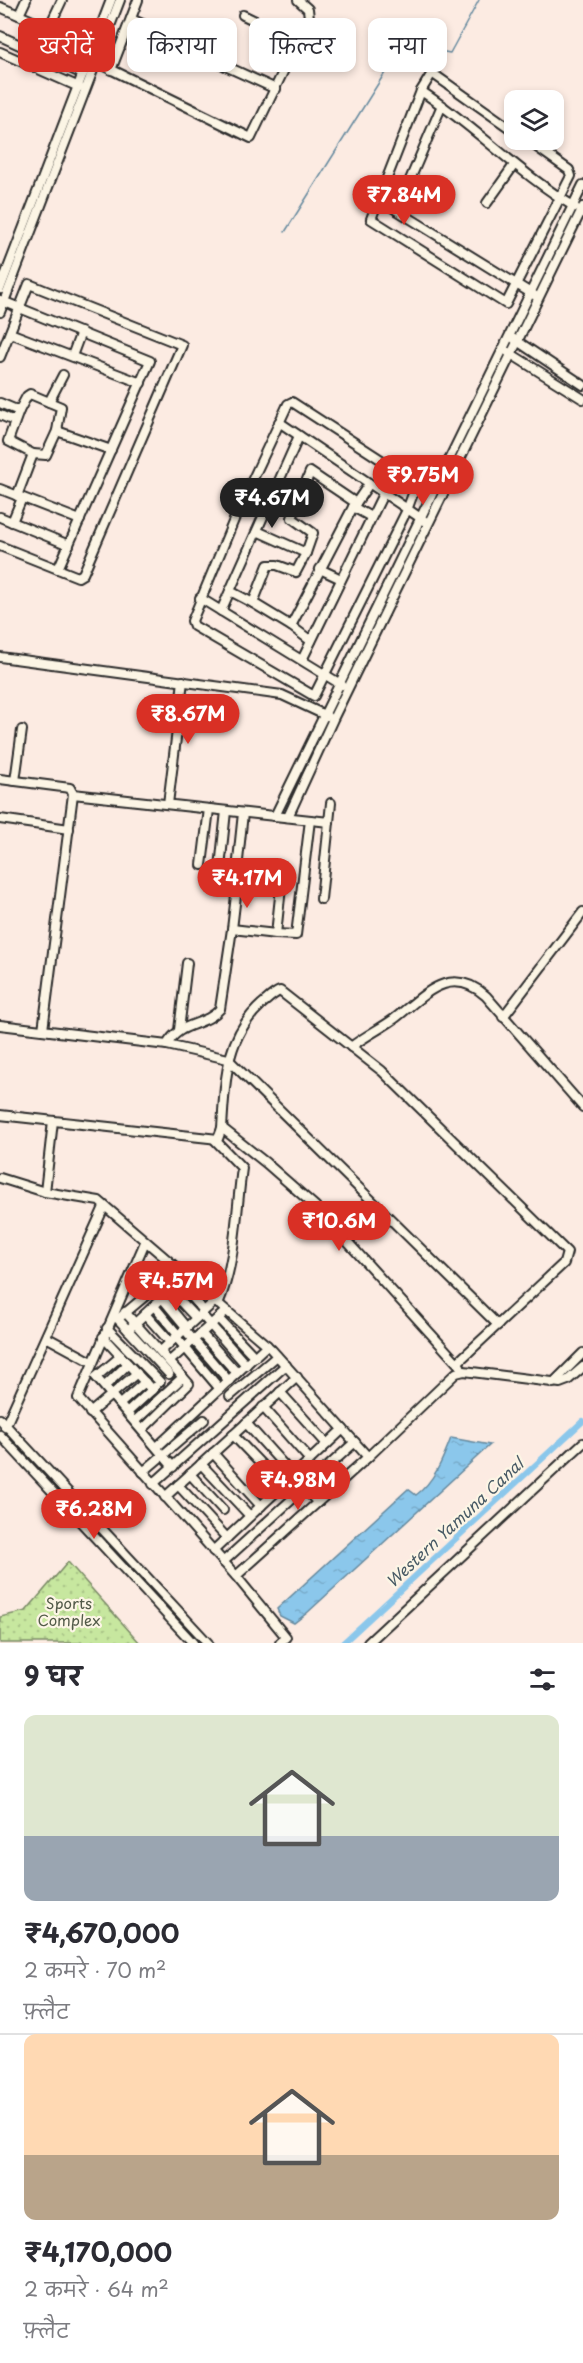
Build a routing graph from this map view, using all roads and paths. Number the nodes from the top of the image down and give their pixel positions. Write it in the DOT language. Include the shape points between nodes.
graph roads {
  1 [pos="26,0"];
  2 [pos="62,0"];
  3 [pos="111,0"];
  4 [pos="120,0"];
  5 [pos="138,0"];
  6 [pos="298,0"];
  7 [pos="0,7"];
  8 [pos="19,15"];
  9 [pos="243,15"];
  10 [pos="26,18"];
  11 [pos="54,18"];
  12 [pos="113,18"];
  13 [pos="131,18"];
  14 [pos="249,18"];
  15 [pos="308,18"];
  16 [pos="127,29"];
  17 [pos="0,36"];
  18 [pos="18,44"];
  19 [pos="0,52"];
  20 [pos="115,60"];
  21 [pos="237,71"];
  22 [pos="92,72"];
  23 [pos="115,72"];
  24 [pos="283,72"];
  25 [pos="81,73"];
  26 [pos="90,77"];
  27 [pos="76,86"];
  28 [pos="276,88"];
  29 [pos="86,90"];
  30 [pos="420,91"];
  31 [pos="442,105"];
  32 [pos="504,123"];
  33 [pos="540,150"];
  34 [pos="514,165"];
  35 [pos="583,185"];
  36 [pos="561,197"];
  37 [pos="377,198"];
  38 [pos="487,203"];
  39 [pos="573,205"];
  40 [pos="582,208"];
  41 [pos="397,210"];
  42 [pos="516,284"];
  43 [pos="0,289"];
  44 [pos="535,296"];
  45 [pos="2,301"];
  46 [pos="19,308"];
  47 [pos="0,312"];
  48 [pos="81,332"];
  49 [pos="10,333"];
  50 [pos="510,336"];
  51 [pos="518,341"];
  52 [pos="504,349"];
  53 [pos="512,353"];
  54 [pos="72,356"];
  55 [pos="0,357"];
  56 [pos="63,375"];
  57 [pos="141,383"];
  58 [pos="583,386"];
  59 [pos="583,399"];
  60 [pos="49,402"];
  61 [pos="0,404"];
  62 [pos="19,411"];
  63 [pos="0,415"];
  64 [pos="14,421"];
  65 [pos="279,422"];
  66 [pos="57,431"];
  67 [pos="299,436"];
  68 [pos="111,450"];
  69 [pos="33,454"];
  70 [pos="369,484"];
  71 [pos="0,489"];
  72 [pos="383,494"];
  73 [pos="19,497"];
  74 [pos="354,505"];
  75 [pos="407,510"];
  76 [pos="370,517"];
  77 [pos="0,518"];
  78 [pos="421,518"];
  79 [pos="80,520"];
  80 [pos="12,522"];
  81 [pos="429,524"];
  82 [pos="257,531"];
  83 [pos="69,544"];
  84 [pos="0,546"];
  85 [pos="306,553"];
  86 [pos="58,569"];
  87 [pos="320,569"];
  88 [pos="341,579"];
  89 [pos="230,591"];
  90 [pos="200,598"];
  91 [pos="253,603"];
  92 [pos="221,611"];
  93 [pos="291,626"];
  94 [pos="311,641"];
  95 [pos="0,657"];
  96 [pos="302,660"];
  97 [pos="326,675"];
  98 [pos="183,681"];
  99 [pos="340,683"];
  100 [pos="348,689"];
  101 [pos="324,714"];
  102 [pos="333,719"];
  103 [pos="22,730"];
  104 [pos="0,779"];
  105 [pos="15,781"];
  106 [pos="73,794"];
  107 [pos="331,803"];
  108 [pos="168,804"];
  109 [pos="208,809"];
  110 [pos="226,811"];
  111 [pos="243,813"];
  112 [pos="275,816"];
  113 [pos="288,817"];
  114 [pos="0,819"];
  115 [pos="310,820"];
  116 [pos="329,822"];
  117 [pos="69,829"];
  118 [pos="202,865"];
  119 [pos="220,868"];
  120 [pos="237,870"];
  121 [pos="282,878"];
  122 [pos="237,887"];
  123 [pos="321,899"];
  124 [pos="583,912"];
  125 [pos="232,929"];
  126 [pos="276,934"];
  127 [pos="187,963"];
  128 [pos="503,1017"];
  129 [pos="0,1025"];
  130 [pos="43,1030"];
  131 [pos="179,1030"];
  132 [pos="169,1041"];
  133 [pos="351,1047"];
  134 [pos="228,1059"];
  135 [pos="583,1107"];
  136 [pos="0,1115"];
  137 [pos="53,1121"];
  138 [pos="222,1128"];
  139 [pos="215,1140"];
  140 [pos="0,1178"];
  141 [pos="45,1192"];
  142 [pos="104,1207"];
  143 [pos="145,1242"];
  144 [pos="168,1261"];
  145 [pos="177,1268"];
  146 [pos="186,1276"];
  147 [pos="162,1282"];
  148 [pos="178,1282"];
  149 [pos="137,1288"];
  150 [pos="170,1289"];
  151 [pos="162,1298"];
  152 [pos="216,1302"];
  153 [pos="154,1306"];
  154 [pos="226,1311"];
  155 [pos="126,1312"];
  156 [pos="145,1314"];
  157 [pos="200,1314"];
  158 [pos="116,1317"];
  159 [pos="218,1318"];
  160 [pos="136,1322"];
  161 [pos="210,1325"];
  162 [pos="498,1325"];
  163 [pos="107,1328"];
  164 [pos="128,1330"];
  165 [pos="201,1333"];
  166 [pos="179,1334"];
  167 [pos="46,1337"];
  168 [pos="103,1337"];
  169 [pos="194,1340"];
  170 [pos="267,1345"];
  171 [pos="184,1348"];
  172 [pos="161,1351"];
  173 [pos="583,1353"];
  174 [pos="121,1356"];
  175 [pos="278,1356"];
  176 [pos="255,1357"];
  177 [pos="170,1361"];
  178 [pos="92,1362"];
  179 [pos="458,1362"];
  180 [pos="128,1364"];
  181 [pos="246,1365"];
  182 [pos="286,1365"];
  183 [pos="583,1367"];
  184 [pos="176,1368"];
  185 [pos="464,1371"];
  186 [pos="137,1373"];
  187 [pos="237,1373"];
  188 [pos="169,1374"];
  189 [pos="86,1375"];
  190 [pos="96,1377"];
  191 [pos="183,1377"];
  192 [pos="297,1377"];
  193 [pos="229,1381"];
  194 [pos="145,1382"];
  195 [pos="160,1382"];
  196 [pos="553,1383"];
  197 [pos="105,1386"];
  198 [pos="220,1389"];
  199 [pos="152,1390"];
  200 [pos="280,1392"];
  201 [pos="113,1394"];
  202 [pos="230,1396"];
  203 [pos="120,1404"];
  204 [pos="263,1407"];
  205 [pos="128,1412"];
  206 [pos="90,1413"];
  207 [pos="204,1420"];
  208 [pos="135,1421"];
  209 [pos="3,1422"];
  210 [pos="246,1423"];
  211 [pos="343,1429"];
  212 [pos="142,1430"];
  213 [pos="0,1434"];
  214 [pos="233,1435"];
  215 [pos="355,1442"];
  216 [pos="583,1443"];
  217 [pos="327,1444"];
  218 [pos="157,1447"];
  219 [pos="213,1453"];
  220 [pos="164,1456"];
  221 [pos="368,1457"];
  222 [pos="310,1460"];
  223 [pos="201,1464"];
  224 [pos="173,1467"];
  225 [pos="143,1472"];
  226 [pos="190,1474"];
  227 [pos="293,1475"];
  228 [pos="153,1484"];
  229 [pos="178,1485"];
  230 [pos="282,1486"];
  231 [pos="305,1488"];
  232 [pos="165,1497"];
  233 [pos="317,1502"];
  234 [pos="261,1506"];
  235 [pos="223,1510"];
  236 [pos="250,1516"];
  237 [pos="227,1538"];
  238 [pos="213,1551"];
  239 [pos="223,1562"];
  240 [pos="236,1576"];
  241 [pos="193,1643"];
  242 [pos="208,1643"];
  243 [pos="280,1643"];
  244 [pos="368,1643"];
  1 -- 8 [label="street"];
  2 -- 11 [label="street"];
  3 -- 25 [label="street"];
  4 -- 12 [label="street"];
  5 -- 13 [label="street"];
  6 -- 15 [label="street" via="307,6"];
  7 -- 8 [label="street"];
  8 -- 10 [label="street"];
  9 -- 14 [label="street"];
  16 -- 20 [label="street"];
  17 -- 18 [label="street"];
  19 -- 27 [label="street"];
  21 -- 28 [label="street"];
  22 -- 26 [label="street"];
  23 -- 28 [label="street" via="249,139"];
  24 -- 28 [label="street"];
  25 -- 26 [label="street"];
  25 -- 27 [label="street"];
  26 -- 29 [label="street"];
  27 -- 29 [label="street"];
  27 -- 43 [label="street"];
  29 -- 45 [label="street"];
  30 -- 31 [label="street"];
  30 -- 32 [label="street" via="434,72"];
  30 -- 37 [label="street"];
  31 -- 34 [label="street"];
  31 -- 41 [label="street"];
  33 -- 36 [label="street" via="571,173"];
  34 -- 36 [label="street"];
  34 -- 38 [label="street"];
  35 -- 39 [label="street"];
  36 -- 39 [label="street"];
  36 -- 42 [label="street"];
  37 -- 41 [label="street"];
  37 -- 42 [label="street" via="373,220 504,304"];
  39 -- 40 [label="street"];
  39 -- 44 [label="street"];
  40 -- 44 [label="street"];
  41 -- 42 [label="street"];
  42 -- 44 [label="street"];
  44 -- 50 [label="street"];
  44 -- 51 [label="street"];
  45 -- 46 [label="street"];
  45 -- 47 [label="street"];
  46 -- 48 [label="street"];
  46 -- 49 [label="street"];
  46 -- 86 [label="street" via="30,284 182,345 83,574 78,577"];
  48 -- 54 [label="street"];
  48 -- 57 [label="street" via="150,360"];
  49 -- 54 [label="street"];
  49 -- 55 [label="street"];
  50 -- 51 [label="street"];
  50 -- 52 [label="street"];
  51 -- 53 [label="street"];
  51 -- 58 [label="street"];
  52 -- 53 [label="street"];
  52 -- 78 [label="street"];
  53 -- 59 [label="street"];
  53 -- 81 [label="street"];
  54 -- 57 [label="street"];
  56 -- 60 [label="street"];
  57 -- 68 [label="street"];
  60 -- 62 [label="street" via="28,395"];
  60 -- 66 [label="street" via="62,409"];
  61 -- 62 [label="street"];
  62 -- 64 [label="street"];
  63 -- 64 [label="street"];
  64 -- 69 [label="street" via="9,444"];
  65 -- 67 [label="street"];
  65 -- 75 [label="street" via="292,402 417,481"];
  65 -- 90 [label="street"];
  66 -- 68 [label="street"];
  66 -- 69 [label="street" via="46,454"];
  67 -- 70 [label="street"];
  67 -- 82 [label="street"];
  68 -- 79 [label="street"];
  69 -- 73 [label="street"];
  70 -- 72 [label="street"];
  70 -- 74 [label="street"];
  71 -- 73 [label="street"];
  72 -- 75 [label="street"];
  72 -- 76 [label="street"];
  73 -- 79 [label="street"];
  73 -- 80 [label="street"];
  74 -- 76 [label="street"];
  74 -- 85 [label="street" via="310,472 292,518 313,532"];
  74 -- 87 [label="street"];
  75 -- 78 [label="street"];
  75 -- 97 [label="street"];
  76 -- 88 [label="street"];
  77 -- 80 [label="street"];
  78 -- 81 [label="street"];
  78 -- 99 [label="street"];
  79 -- 83 [label="street"];
  80 -- 83 [label="street"];
  81 -- 100 [label="street"];
  82 -- 85 [label="street"];
  82 -- 89 [label="street"];
  83 -- 86 [label="street"];
  84 -- 86 [label="street"];
  85 -- 91 [label="street" via="295,573 268,565"];
  87 -- 88 [label="street"];
  87 -- 93 [label="street"];
  88 -- 94 [label="street"];
  89 -- 91 [label="street"];
  89 -- 92 [label="street"];
  90 -- 92 [label="street"];
  90 -- 97 [label="street" via="192,621 194,626 312,696"];
  91 -- 93 [label="street"];
  92 -- 96 [label="street"];
  93 -- 94 [label="street"];
  94 -- 96 [label="street"];
  95 -- 98 [label="street"];
  96 -- 97 [label="street"];
  97 -- 99 [label="street"];
  98 -- 101 [label="street" via="282,695"];
  98 -- 108 [label="street"];
  99 -- 100 [label="street"];
  99 -- 101 [label="street"];
  100 -- 102 [label="street"];
  101 -- 102 [label="street"];
  101 -- 112 [label="street"];
  102 -- 113 [label="street"];
  103 -- 105 [label="street"];
  104 -- 105 [label="street"];
  105 -- 106 [label="street" via="70,788"];
  106 -- 108 [label="street"];
  106 -- 117 [label="street"];
  107 -- 116 [label="street"];
  108 -- 109 [label="street"];
  109 -- 110 [label="street"];
  109 -- 118 [label="street"];
  110 -- 111 [label="street"];
  110 -- 119 [label="street"];
  111 -- 112 [label="street"];
  111 -- 120 [label="street"];
  112 -- 113 [label="street"];
  113 -- 115 [label="street"];
  114 -- 117 [label="street"];
  115 -- 116 [label="street"];
  115 -- 126 [label="street" via="296,935"];
  116 -- 123 [label="street"];
  117 -- 130 [label="street"];
  121 -- 126 [label="street"];
  122 -- 125 [label="street"];
  124 -- 128 [label="street"];
  125 -- 126 [label="street"];
  125 -- 131 [label="street" via="220,1009"];
  127 -- 131 [label="street"];
  128 -- 133 [label="street" via="475,987 441,983"];
  128 -- 135 [label="street"];
  129 -- 130 [label="street"];
  130 -- 132 [label="street"];
  131 -- 132 [label="street"];
  132 -- 134 [label="street"];
  133 -- 134 [label="street" via="279,991 250,1015"];
  133 -- 162 [label="street" via="401,1089 567,1252 564,1263"];
  134 -- 138 [label="street"];
  134 -- 162 [label="street"];
  136 -- 137 [label="street"];
  137 -- 139 [label="street"];
  137 -- 141 [label="street"];
  138 -- 139 [label="street"];
  138 -- 179 [label="street" via="315,1206"];
  139 -- 152 [label="street" via="242,1168 227,1270"];
  140 -- 141 [label="street"];
  141 -- 142 [label="street" via="97,1200"];
  142 -- 143 [label="street"];
  142 -- 167 [label="street"];
  143 -- 144 [label="street"];
  143 -- 158 [label="street"];
  144 -- 145 [label="street"];
  144 -- 149 [label="street"];
  145 -- 146 [label="street"];
  145 -- 147 [label="street"];
  146 -- 148 [label="street"];
  146 -- 152 [label="street"];
  147 -- 150 [label="street"];
  147 -- 155 [label="street"];
  148 -- 150 [label="street"];
  148 -- 157 [label="street"];
  150 -- 151 [label="street"];
  150 -- 157 [label="street"];
  151 -- 153 [label="street"];
  151 -- 166 [label="street"];
  152 -- 154 [label="street"];
  152 -- 157 [label="street"];
  153 -- 156 [label="street"];
  153 -- 166 [label="street"];
  154 -- 159 [label="street"];
  154 -- 170 [label="street"];
  155 -- 158 [label="street"];
  155 -- 160 [label="street"];
  156 -- 160 [label="street"];
  156 -- 166 [label="street"];
  157 -- 161 [label="street"];
  157 -- 166 [label="street"];
  158 -- 163 [label="street"];
  158 -- 164 [label="street"];
  159 -- 161 [label="street"];
  159 -- 176 [label="street"];
  160 -- 164 [label="street"];
  160 -- 172 [label="street"];
  161 -- 165 [label="street"];
  161 -- 181 [label="street"];
  162 -- 179 [label="street"];
  163 -- 168 [label="street"];
  163 -- 195 [label="street"];
  164 -- 188 [label="street"];
  165 -- 169 [label="street"];
  165 -- 187 [label="street"];
  166 -- 169 [label="street"];
  166 -- 171 [label="street"];
  166 -- 172 [label="street"];
  167 -- 178 [label="street"];
  167 -- 209 [label="street"];
  168 -- 174 [label="street"];
  168 -- 178 [label="street"];
  169 -- 171 [label="street"];
  169 -- 193 [label="street"];
  170 -- 175 [label="street"];
  170 -- 176 [label="street"];
  171 -- 177 [label="street"];
  171 -- 198 [label="street"];
  172 -- 177 [label="street"];
  173 -- 196 [label="street"];
  174 -- 180 [label="street"];
  174 -- 190 [label="street"];
  175 -- 182 [label="street"];
  175 -- 202 [label="street"];
  176 -- 181 [label="street"];
  177 -- 184 [label="street"];
  178 -- 189 [label="street"];
  179 -- 185 [label="street"];
  180 -- 186 [label="street"];
  180 -- 197 [label="street"];
  181 -- 187 [label="street"];
  182 -- 192 [label="street"];
  182 -- 224 [label="street"];
  183 -- 196 [label="street" via="568,1380"];
  184 -- 188 [label="street"];
  184 -- 191 [label="street"];
  185 -- 196 [label="street"];
  185 -- 221 [label="street" via="456,1373"];
  186 -- 194 [label="street"];
  186 -- 201 [label="street"];
  187 -- 193 [label="street"];
  188 -- 195 [label="street"];
  189 -- 190 [label="street"];
  189 -- 206 [label="street" via="78,1398"];
  190 -- 197 [label="street"];
  191 -- 208 [label="street"];
  191 -- 212 [label="street" via="189,1387"];
  192 -- 200 [label="street"];
  192 -- 211 [label="street"];
  193 -- 198 [label="street"];
  194 -- 199 [label="street"];
  194 -- 203 [label="street"];
  195 -- 199 [label="street"];
  197 -- 201 [label="street"];
  198 -- 218 [label="street"];
  199 -- 205 [label="street"];
  200 -- 204 [label="street"];
  200 -- 217 [label="street"];
  201 -- 203 [label="street"];
  201 -- 206 [label="street"];
  203 -- 205 [label="street"];
  204 -- 210 [label="street"];
  204 -- 222 [label="street"];
  205 -- 208 [label="street"];
  206 -- 225 [label="street"];
  207 -- 220 [label="street"];
  208 -- 212 [label="street"];
  209 -- 213 [label="street"];
  209 -- 242 [label="street"];
  210 -- 214 [label="street"];
  210 -- 227 [label="street"];
  211 -- 215 [label="street"];
  211 -- 217 [label="street"];
  212 -- 218 [label="street"];
  213 -- 241 [label="street"];
  214 -- 219 [label="street"];
  214 -- 230 [label="street"];
  215 -- 221 [label="street"];
  215 -- 231 [label="street"];
  216 -- 244 [label="street"];
  217 -- 222 [label="street"];
  218 -- 220 [label="street"];
  219 -- 223 [label="street"];
  219 -- 234 [label="street"];
  220 -- 224 [label="street"];
  220 -- 225 [label="street"];
  221 -- 233 [label="street"];
  222 -- 227 [label="street"];
  223 -- 226 [label="street"];
  223 -- 236 [label="street"];
  224 -- 228 [label="street"];
  225 -- 228 [label="street"];
  226 -- 229 [label="street"];
  226 -- 235 [label="street"];
  227 -- 230 [label="street"];
  227 -- 231 [label="street"];
  228 -- 232 [label="street"];
  229 -- 232 [label="street"];
  229 -- 237 [label="street"];
  230 -- 234 [label="street"];
  231 -- 233 [label="street"];
  231 -- 239 [label="street"];
  232 -- 238 [label="street"];
  233 -- 240 [label="street"];
  234 -- 236 [label="street"];
  236 -- 237 [label="street"];
  237 -- 238 [label="street"];
  238 -- 239 [label="street"];
  239 -- 240 [label="street"];
  240 -- 243 [label="street" via="286,1638"];
}
